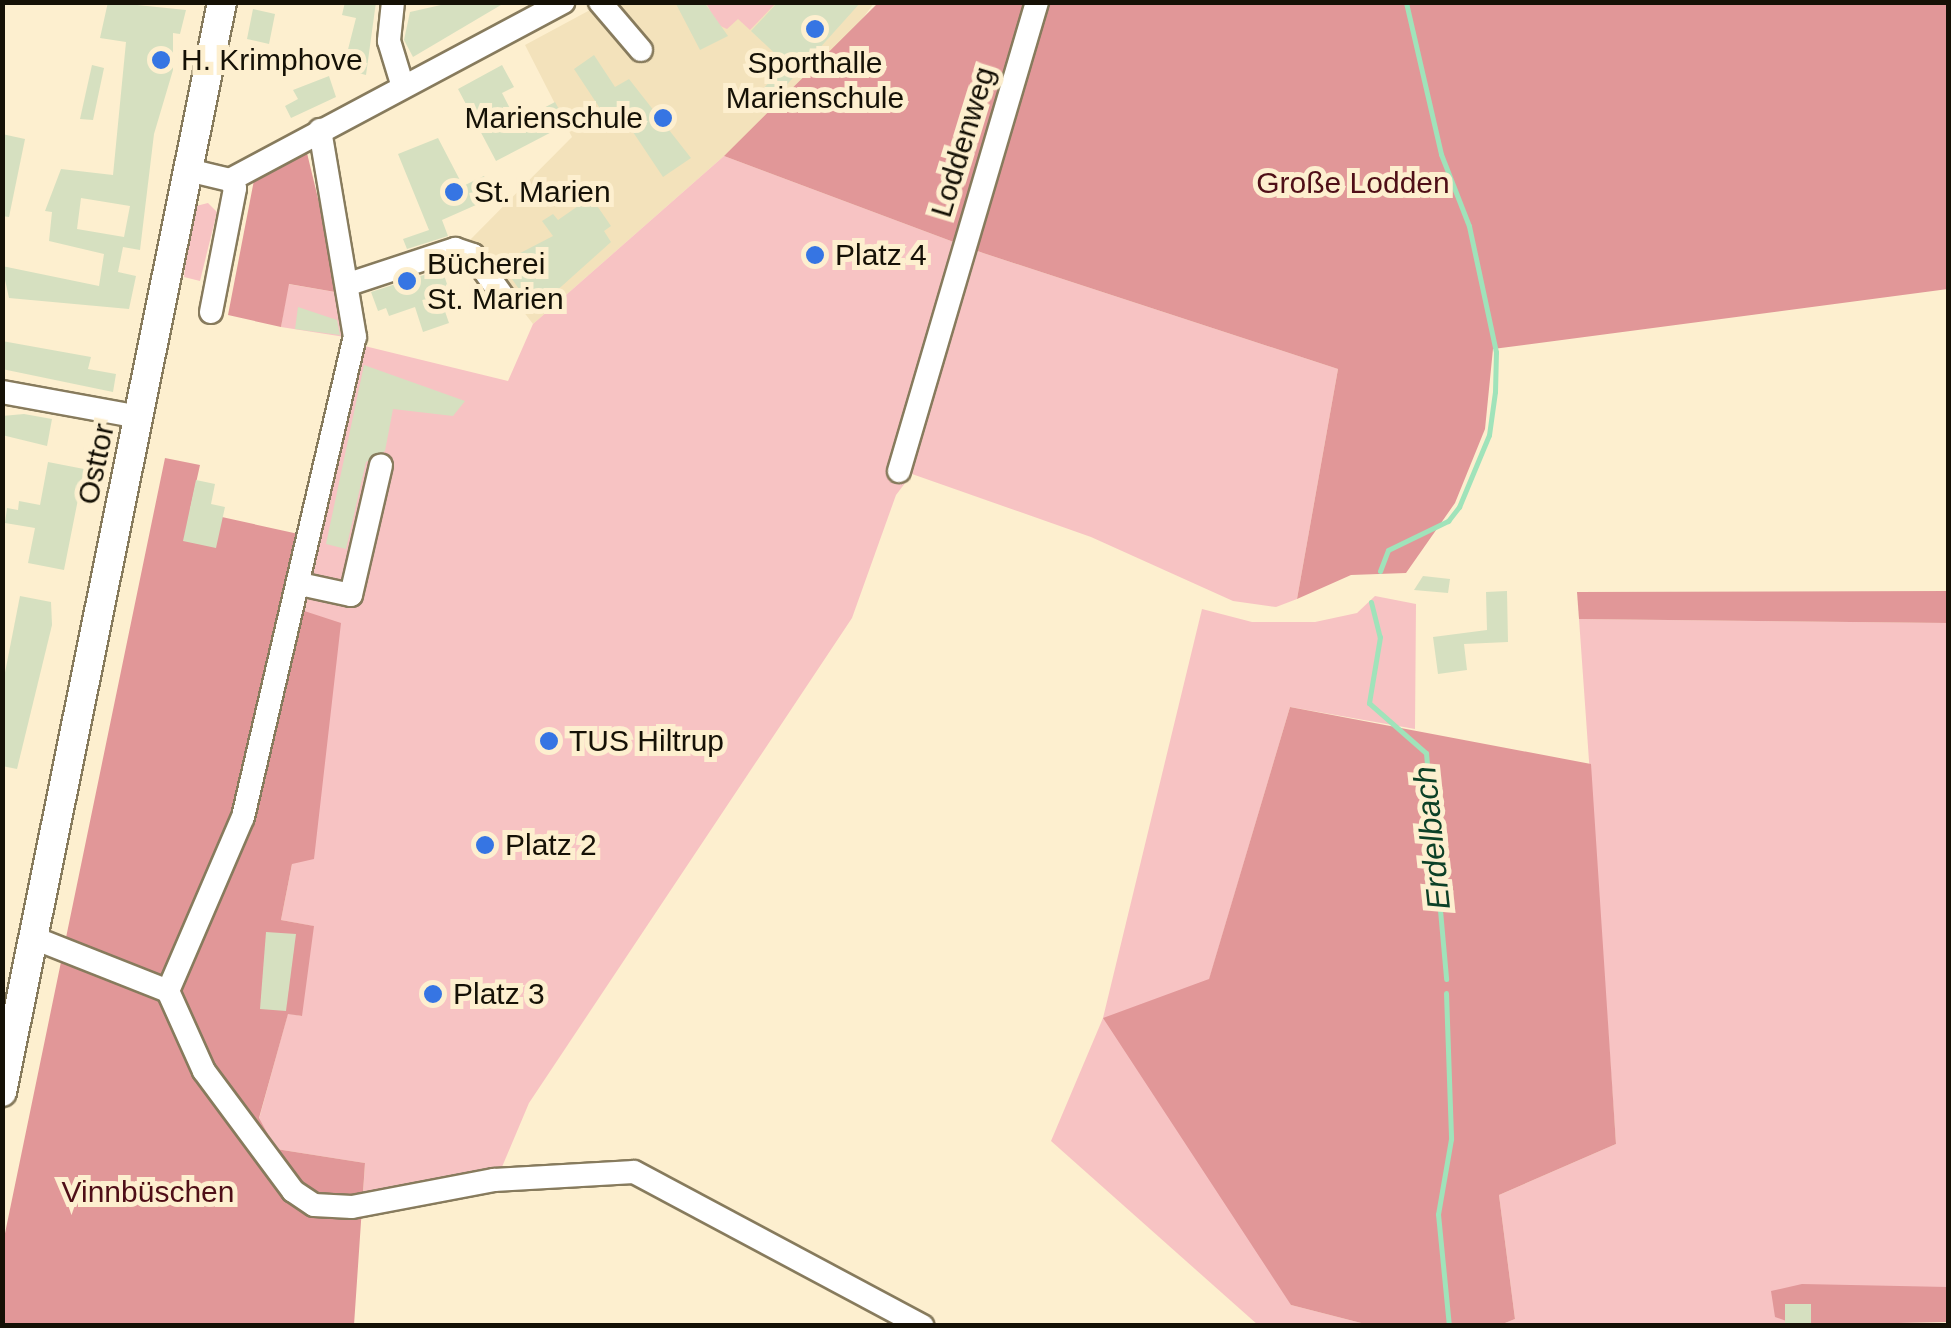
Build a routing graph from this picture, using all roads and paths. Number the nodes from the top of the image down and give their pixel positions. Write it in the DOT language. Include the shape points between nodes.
graph roads {
  1 [pos="222,2"];
  2 [pos="393,2"];
  3 [pos="564,2"];
  4 [pos="600,2"];
  5 [pos="1036,2"];
  6 [pos="641,50"];
  7 [pos="403,87"];
  8 [pos="320,130"];
  9 [pos="188,170"];
  10 [pos="230,180"];
  11 [pos="349,284"];
  12 [pos="504,298"];
  13 [pos="211,312"];
  14 [pos="2,392"];
  15 [pos="138,417"];
  16 [pos="381,465"];
  17 [pos="900,471"];
  18 [pos="300,584"];
  19 [pos="34,938"];
  20 [pos="168,991"];
  21 [pos="2,1092"];
  22 [pos="923,1326"];
  1 -- 9 [label="main road, Osttor"];
  2 -- 7 [label="street" via="389,41"];
  3 -- 7 [label="street"];
  4 -- 6 [label="street"];
  5 -- 17 [label="street, Loddenweg"];
  7 -- 8 [label="street"];
  8 -- 10 [label="street"];
  8 -- 11 [label="street"];
  9 -- 10 [label="street"];
  9 -- 15 [label="main road, Osttor"];
  10 -- 13 [label="street" via="235,188"];
  11 -- 12 [label="street" via="454,249 473,255"];
  11 -- 18 [label="street" via="355,337"];
  14 -- 15 [label="street"];
  15 -- 19 [label="main road, Osttor"];
  16 -- 18 [label="street" via="351,595"];
  18 -- 20 [label="street" via="242,817"];
  19 -- 20 [label="street"];
  19 -- 21 [label="main road, Osttor"];
  20 -- 22 [label="street" via="204,1071 293,1191 314,1204 352,1207 494,1180 634,1172"];
}
